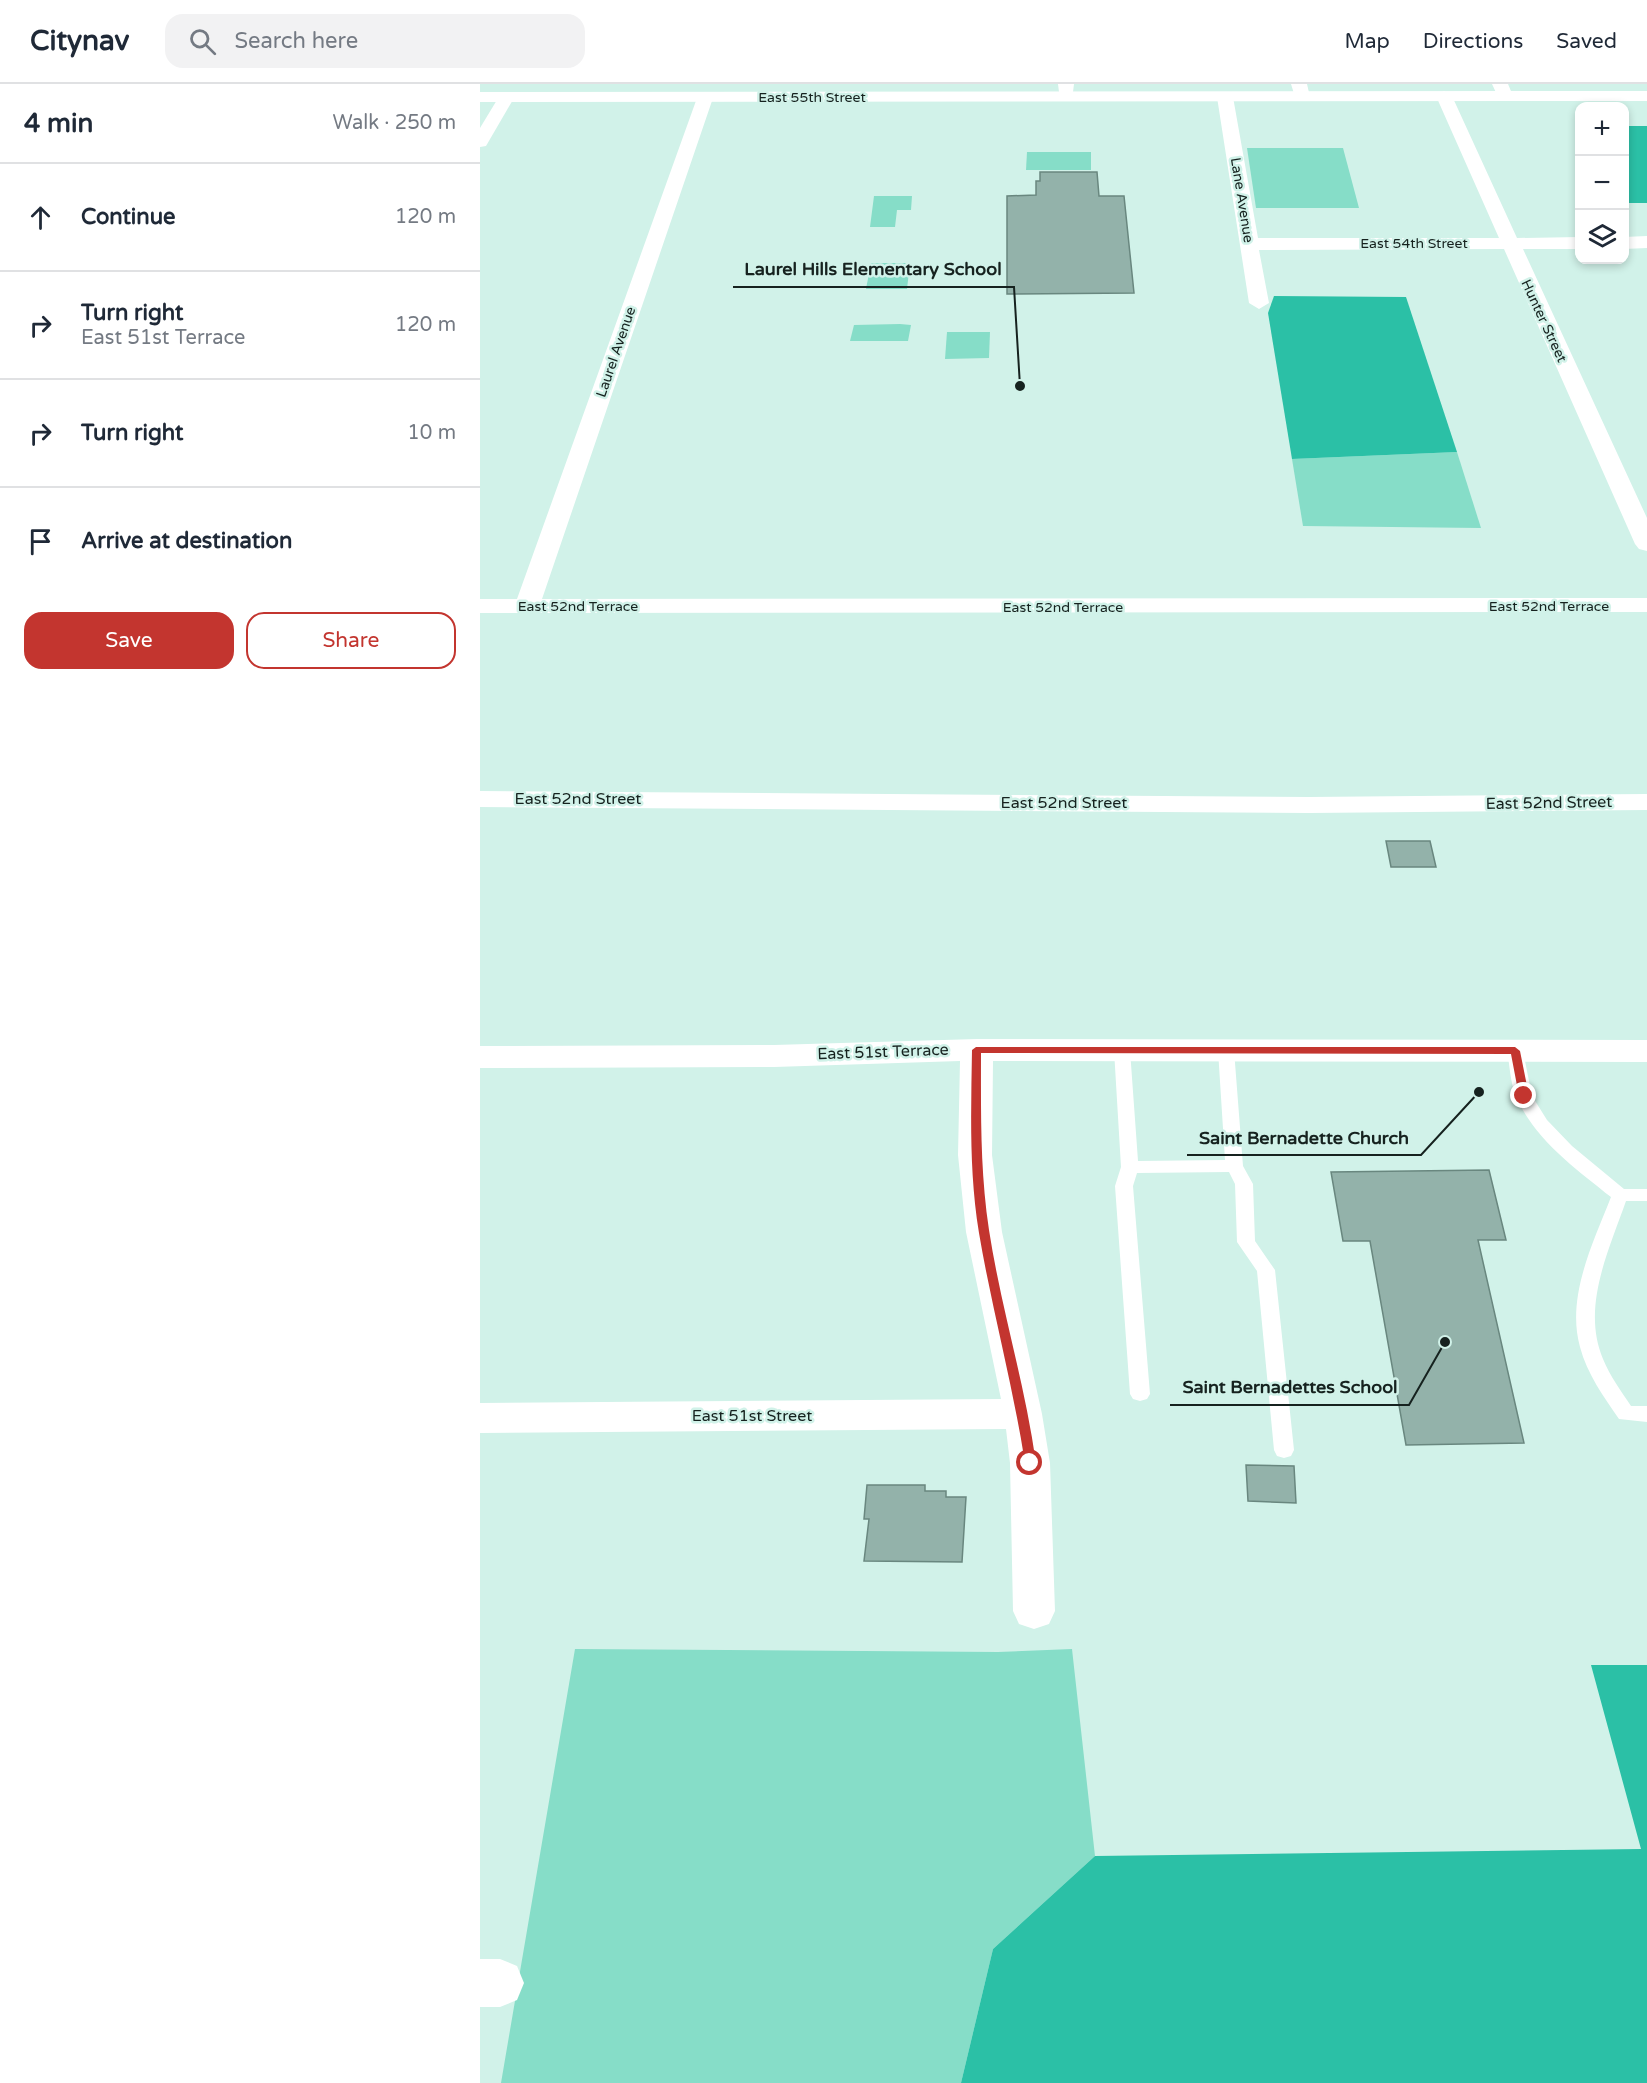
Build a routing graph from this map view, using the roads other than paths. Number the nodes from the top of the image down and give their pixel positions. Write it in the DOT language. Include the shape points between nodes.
graph roads {
  1 [pos="1066,90"];
  2 [pos="1502,90"];
  3 [pos="1301,91"];
  4 [pos="1444,96"];
  5 [pos="1647,96"];
  6 [pos="480,97"];
  7 [pos="1225,97"];
  8 [pos="506,98"];
  9 [pos="705,98"];
  10 [pos="480,142"];
  11 [pos="1647,242"];
  12 [pos="1509,243"];
  13 [pos="1575,243"];
  14 [pos="1629,243"];
  15 [pos="1249,244"];
  16 [pos="1259,303"];
  17 [pos="1647,544"];
  18 [pos="1647,605"];
  19 [pos="480,606"];
  20 [pos="527,606"];
  21 [pos="480,799"];
  22 [pos="1647,802"];
  23 [pos="976,1050"];
  24 [pos="1122,1050"];
  25 [pos="1226,1050"];
  26 [pos="1515,1051"];
  27 [pos="1647,1051"];
  28 [pos="480,1057"];
  29 [pos="1234,1166"];
  30 [pos="1130,1167"];
  31 [pos="1620,1195"];
  32 [pos="1647,1195"];
  33 [pos="1140,1394"];
  34 [pos="1023,1414"];
  35 [pos="1647,1414"];
  36 [pos="480,1418"];
  37 [pos="1284,1450"];
  38 [pos="1034,1611"];
  1 -- 7 [label="street, East 55th Street"];
  1 -- 9 [label="street, East 55th Street"];
  2 -- 4 [label="street, East 55th Street"];
  2 -- 5 [label="street, East 55th Street"];
  3 -- 4 [label="street, East 55th Street"];
  3 -- 7 [label="street, East 55th Street"];
  4 -- 12 [label="street, Hunter Street"];
  6 -- 8 [label="street, East 55th Street"];
  7 -- 15 [label="street, Lane Avenue"];
  8 -- 9 [label="street, East 55th Street"];
  8 -- 10 [label="street"];
  9 -- 20 [label="street, Laurel Avenue"];
  11 -- 14 [label="street"];
  12 -- 13 [label="street, East 54th Street"];
  12 -- 15 [label="street, East 54th Street"];
  12 -- 17 [label="street, Hunter Street"];
  15 -- 16 [label="street, Lane Avenue"];
  18 -- 20 [label="street, East 52nd Terrace"];
  19 -- 20 [label="street, East 52nd Terrace"];
  21 -- 22 [label="street, East 52nd Street" via="1298,805"];
  23 -- 24 [label="street, East 51st Terrace"];
  23 -- 28 [label="street, East 51st Terrace" via="774,1056"];
  23 -- 34 [label="street" via="975,1155 984,1232"];
  24 -- 25 [label="street, East 51st Terrace"];
  24 -- 30 [label="lane"];
  25 -- 26 [label="street, East 51st Terrace"];
  25 -- 29 [label="lane"];
  26 -- 27 [label="street, East 51st Terrace"];
  26 -- 31 [label="lane" via="1524,1096 1542,1124 1576,1160"];
  29 -- 30 [label="lane"];
  29 -- 37 [label="lane" via="1244,1184 1246,1242 1266,1270"];
  30 -- 33 [label="lane" via="1124,1186"];
  31 -- 32 [label="lane"];
  31 -- 35 [label="lane" via="1586,1294 1587,1338 1599,1371 1626,1414"];
  34 -- 36 [label="street, East 51st Street"];
  34 -- 38 [label="street" via="1030,1463"];
}
